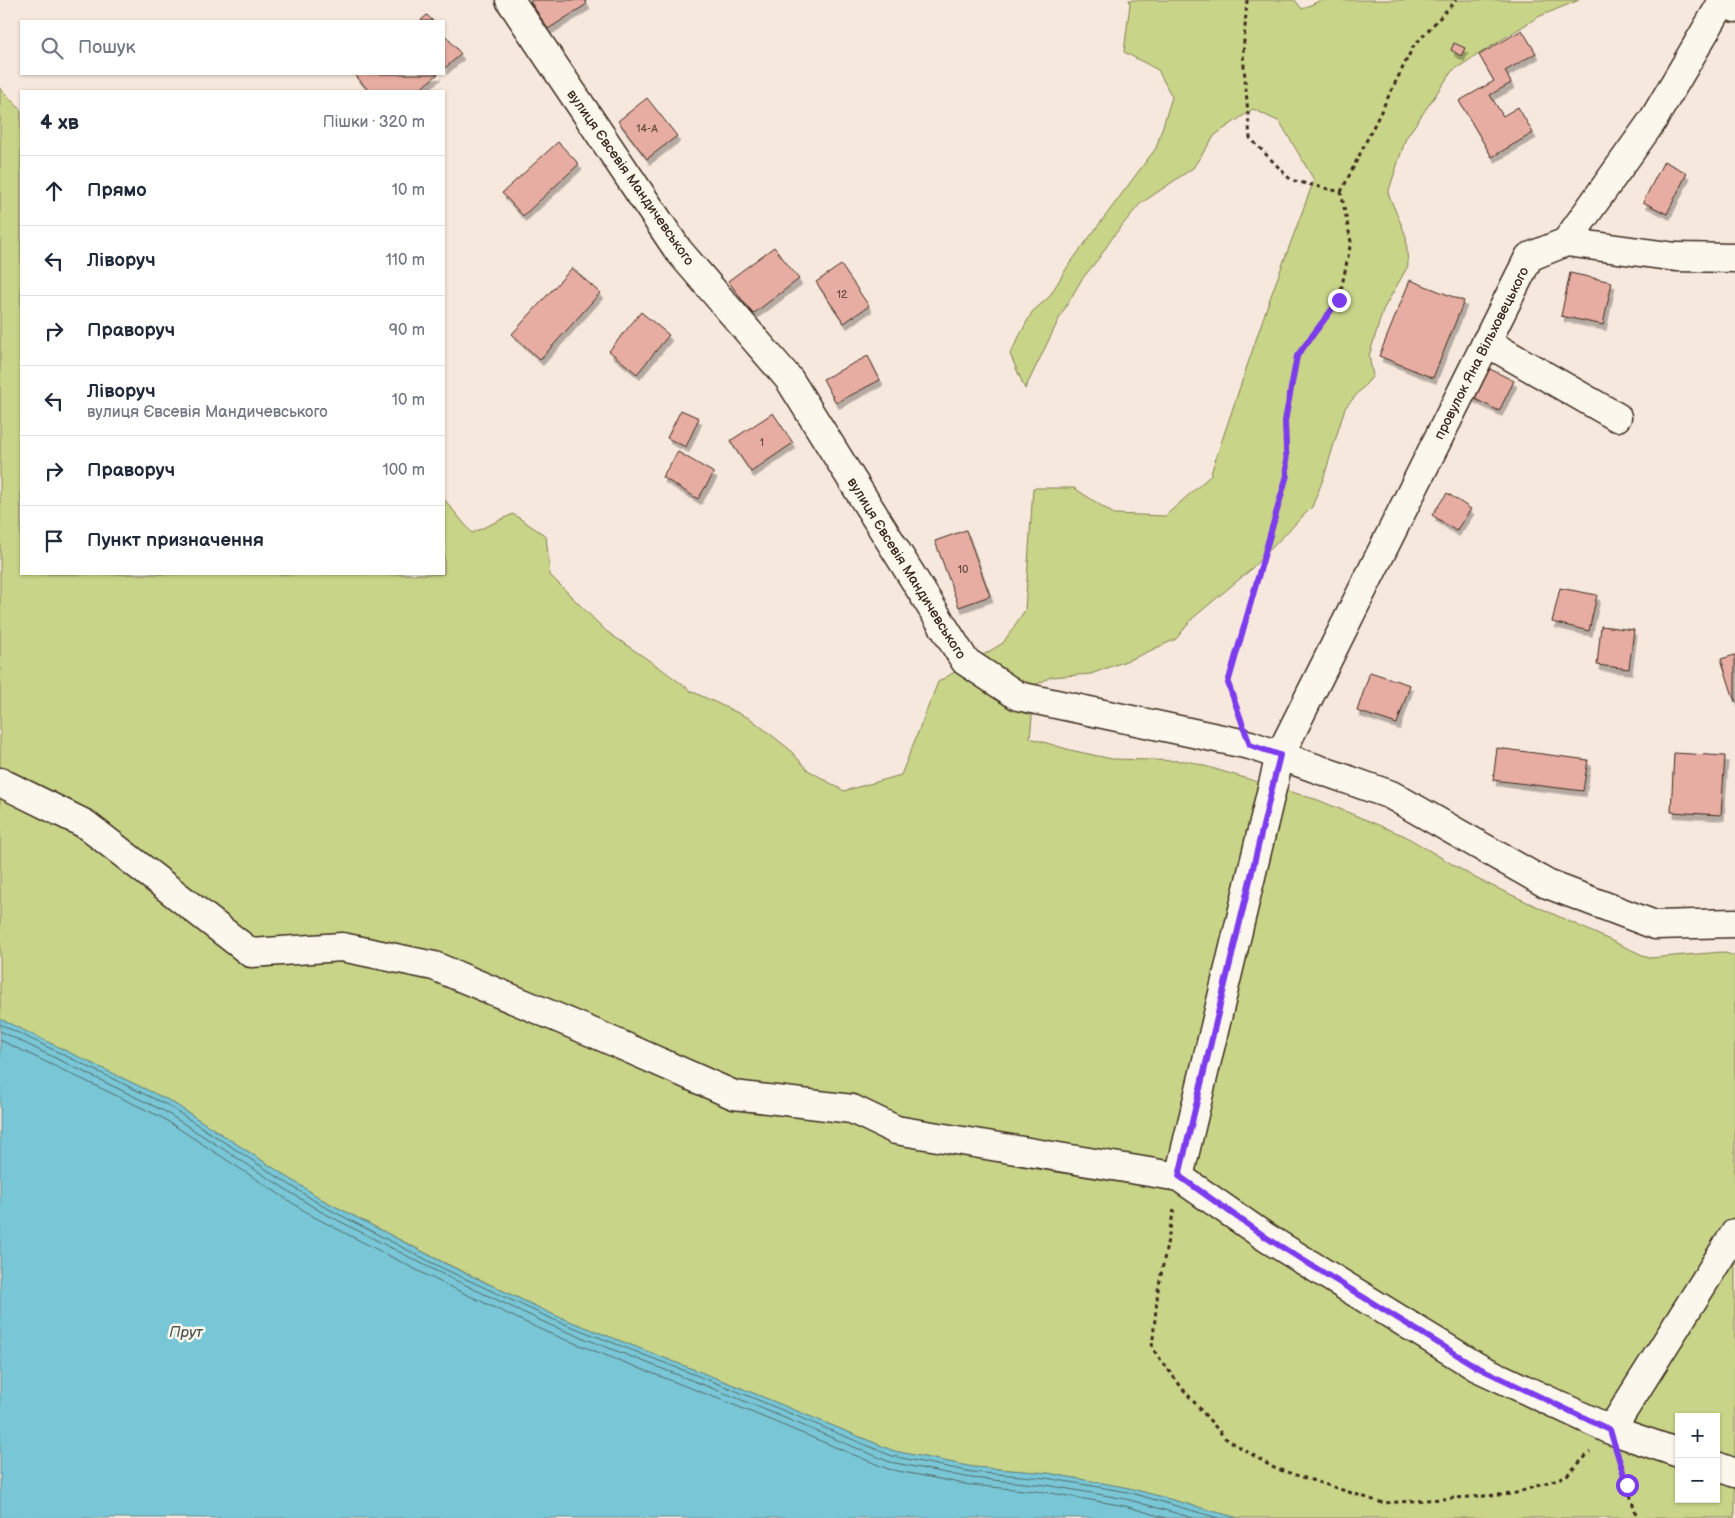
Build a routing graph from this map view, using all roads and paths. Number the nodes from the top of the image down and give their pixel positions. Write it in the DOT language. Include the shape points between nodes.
graph roads {
  1 [pos="510,0"];
  2 [pos="1246,0"];
  3 [pos="1456,0"];
  4 [pos="1735,8"];
  5 [pos="1341,192"];
  6 [pos="1566,242"];
  7 [pos="1735,258"];
  8 [pos="1486,342"];
  9 [pos="1618,417"];
  10 [pos="1250,745"];
  11 [pos="1280,755"];
  12 [pos="0,782"];
  13 [pos="1735,923"];
  14 [pos="1179,1176"];
  15 [pos="1735,1233"];
  16 [pos="1610,1430"];
  17 [pos="1675,1452"];
  18 [pos="1720,1467"];
  19 [pos="1735,1473"];
  20 [pos="1637,1518"];
  1 -- 10 [label="street, вулиця Євсевія Мандичевського" via="678,250 789,379 965,661 1018,696"];
  2 -- 5 [label="path" via="1242,54 1250,138 1291,180"];
  3 -- 5 [label="path" via="1413,47"];
  4 -- 6 [label="street" via="1723,1 1653,120"];
  5 -- 10 [label="path" via="1351,242 1339,300 1297,356 1285,421 1287,475 1228,683"];
  6 -- 7 [label="street" via="1676,257"];
  6 -- 8 [label="street, провулок Яна Вільховецького" via="1529,257"];
  8 -- 9 [label="street"];
  8 -- 11 [label="street, провулок Яна Вільховецького"];
  10 -- 11 [label="street, вулиця Євсевія Мандичевського"];
  11 -- 13 [label="street, вулиця Євсевія Мандичевського" via="1391,795 1547,884 1655,925"];
  11 -- 14 [label="street, провулок Яна Вільховецького"];
  12 -- 14 [label="street" via="85,824 251,953 342,947 434,966 734,1095 852,1109 896,1130"];
  14 -- 16 [label="street" via="1267,1238 1477,1367"];
  14 -- 16 [label="path" via="1158,1290 1152,1348 1225,1438 1274,1468 1384,1503 1513,1494 1566,1476"];
  15 -- 16 [label="street"];
  16 -- 17 [label="street"];
  16 -- 20 [label="path"];
  18 -- 19 [label="street"];
}
